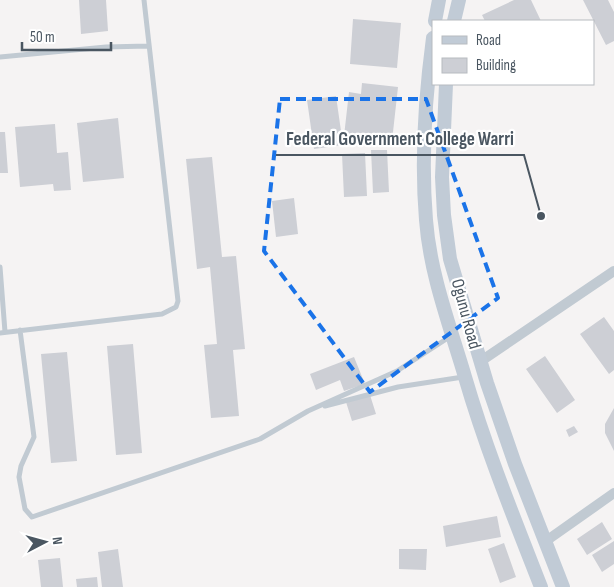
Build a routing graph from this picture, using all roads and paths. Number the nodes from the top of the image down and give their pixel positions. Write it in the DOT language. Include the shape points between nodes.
graph roads {
  1 [pos="144,0"];
  2 [pos="439,0"];
  3 [pos="459,0"];
  4 [pos="435,20"];
  5 [pos="454,20"];
  6 [pos="432,45"];
  7 [pos="148,46"];
  8 [pos="0,57"];
  9 [pos="446,85"];
  10 [pos="0,267"];
  11 [pos="614,271"];
  12 [pos="20,330"];
  13 [pos="3,332"];
  14 [pos="451,336"];
  15 [pos="481,361"];
  16 [pos="465,376"];
  17 [pos="308,412"];
  18 [pos="614,493"];
  19 [pos="546,541"];
  20 [pos="542,587"];
  21 [pos="563,587"];
  1 -- 7 [label="lane"];
  2 -- 4 [label="main road"];
  3 -- 5 [label="main road"];
  6 -- 14 [label="main road, Ogunu Road" via="425,149 426,221"];
  7 -- 8 [label="lane"];
  7 -- 12 [label="lane" via="178,301 176,307 162,314"];
  9 -- 15 [label="main road, Ogunu Road" via="442,134 444,215 450,260"];
  10 -- 13 [label="lane"];
  11 -- 15 [label="street"];
  12 -- 13 [label="lane"];
  12 -- 17 [label="lane" via="34,437 19,477 25,509 32,517 260,438"];
  14 -- 16 [label="main road, Ogunu Road"];
  14 -- 17 [label="lane" via="397,371"];
  15 -- 19 [label="main road, Ogunu Road" via="515,464"];
  16 -- 17 [label="lane" via="344,400"];
  16 -- 20 [label="main road, Ogunu Road" via="496,471"];
  18 -- 19 [label="street"];
  19 -- 21 [label="main road, Ogunu Road"];
}
